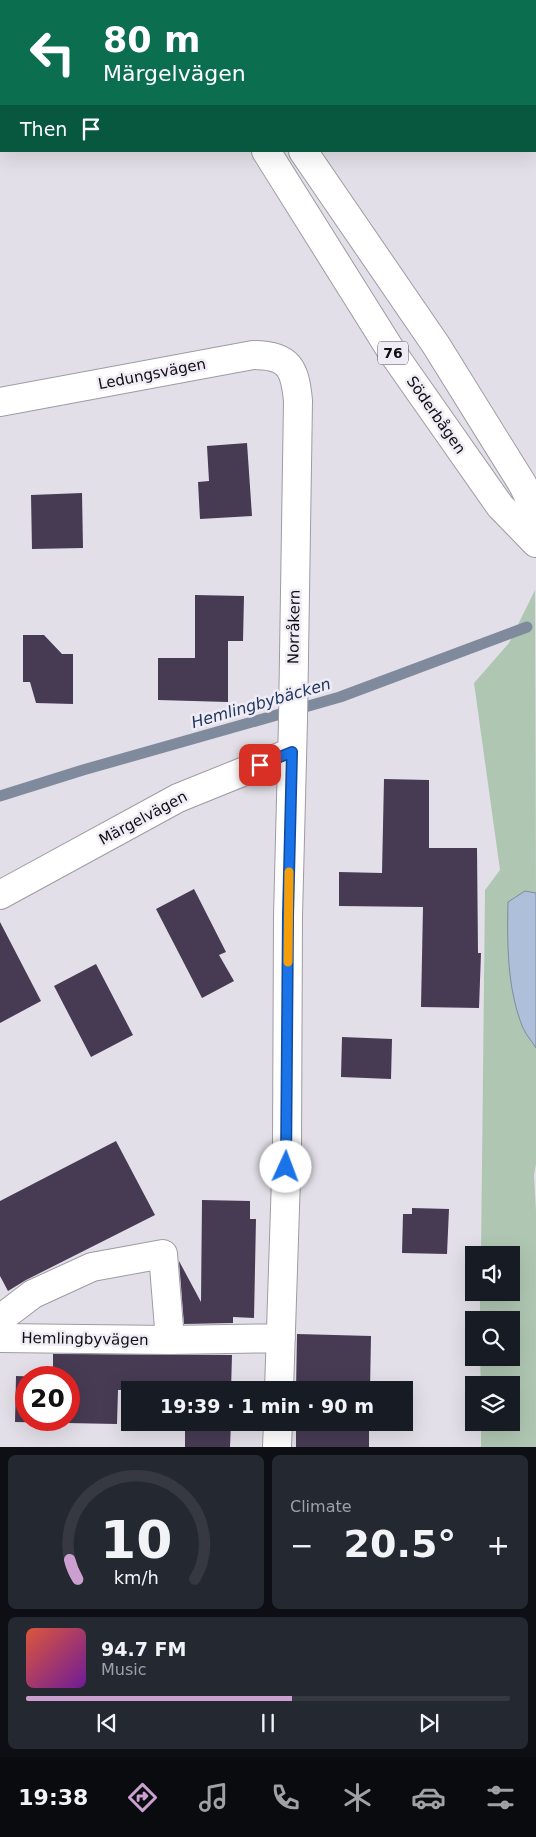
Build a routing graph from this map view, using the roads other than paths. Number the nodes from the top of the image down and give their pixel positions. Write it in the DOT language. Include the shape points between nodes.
graph roads {
  1 [pos="267,152"];
  2 [pos="304,152"];
  3 [pos="295,376"];
  4 [pos="0,402"];
  5 [pos="536,512"];
  6 [pos="536,543"];
  7 [pos="292,752"];
  8 [pos="0,895"];
  9 [pos="0,1318"];
  10 [pos="0,1338"];
  11 [pos="281,1338"];
  12 [pos="170,1340"];
  13 [pos="279,1381"];
  14 [pos="278,1431"];
  15 [pos="277,1447"];
  1 -- 6 [label="street, Söderbågen / 76" via="392,352 500,506"];
  2 -- 5 [label="street, 76" via="436,345 523,485"];
  3 -- 4 [label="street, Ledungsvägen" via="287,363 278,358 253,355"];
  3 -- 7 [label="street, Norråkern" via="298,401"];
  7 -- 8 [label="street, Märgelvägen" via="178,798"];
  7 -- 11 [label="street, Norråkern"];
  9 -- 12 [label="street, Hemlingbyvägen" via="34,1294 92,1267 163,1254"];
  10 -- 12 [label="street, Hemlingbyvägen"];
  11 -- 12 [label="street, Hemlingbyvägen"];
  11 -- 13 [label="street"];
  14 -- 15 [label="street"];
}
